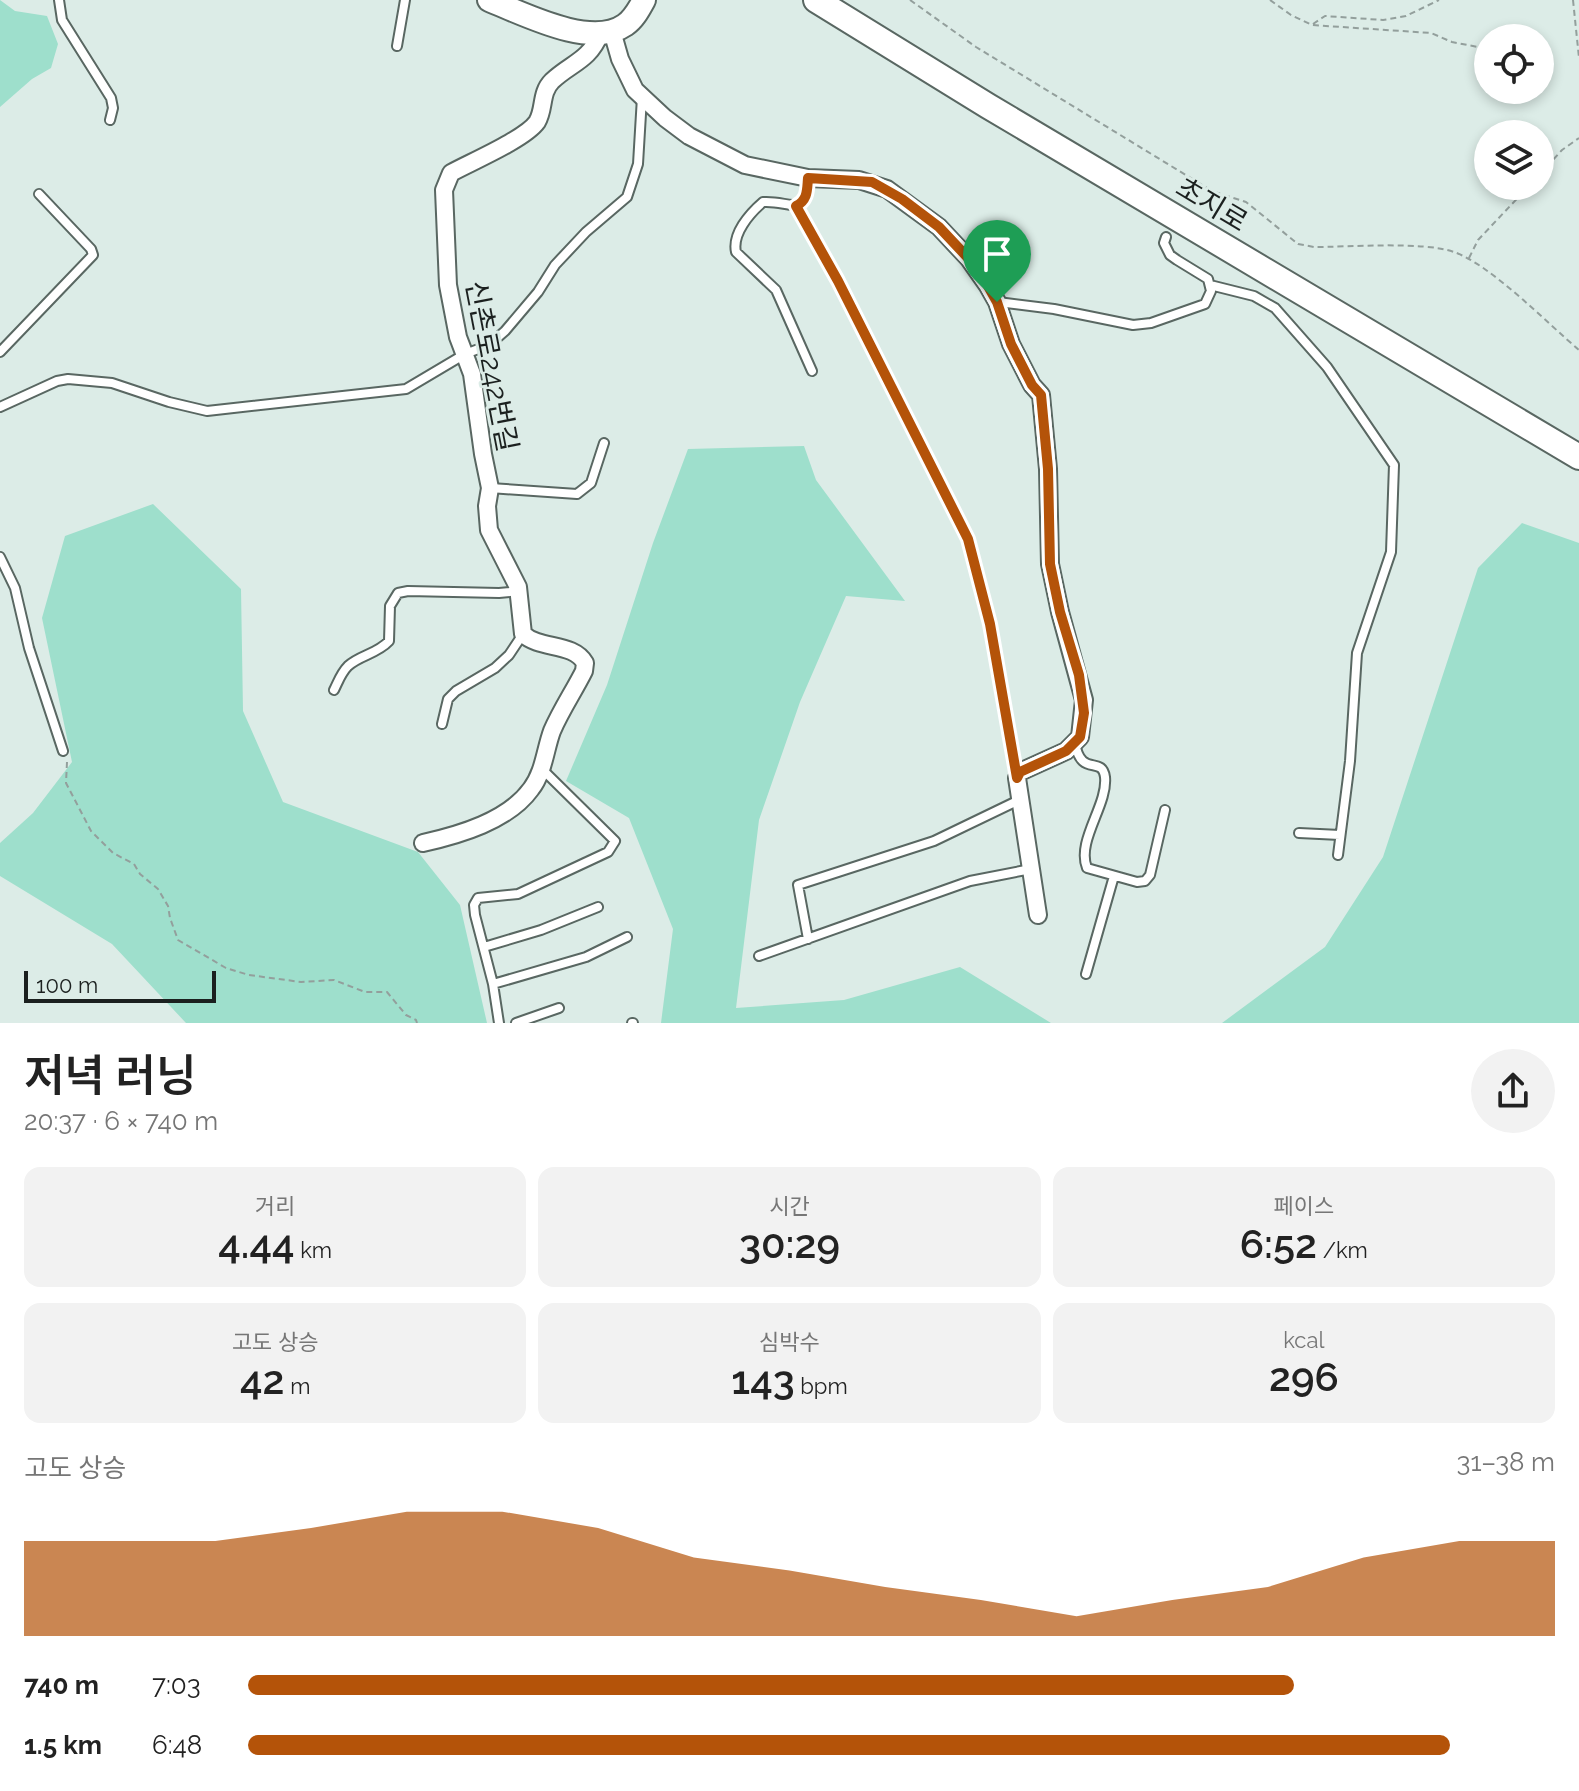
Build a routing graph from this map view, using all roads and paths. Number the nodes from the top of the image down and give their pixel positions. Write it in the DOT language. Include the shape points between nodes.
graph roads {
  1 [pos="59,0"];
  2 [pos="405,0"];
  3 [pos="489,0"];
  4 [pos="644,0"];
  5 [pos="816,0"];
  6 [pos="910,0"];
  7 [pos="1270,0"];
  8 [pos="1439,0"];
  9 [pos="1573,0"];
  10 [pos="1312,25"];
  11 [pos="606,32"];
  12 [pos="397,46"];
  13 [pos="1474,46"];
  14 [pos="1579,58"];
  15 [pos="642,97"];
  16 [pos="110,120"];
  17 [pos="1579,141"];
  18 [pos="1554,159"];
  19 [pos="808,178"];
  20 [pos="39,194"];
  21 [pos="1516,200"];
  22 [pos="796,206"];
  23 [pos="1166,237"];
  24 [pos="1468,259"];
  25 [pos="1210,285"];
  26 [pos="997,302"];
  27 [pos="1579,350"];
  28 [pos="0,352"];
  29 [pos="465,354"];
  30 [pos="812,371"];
  31 [pos="0,407"];
  32 [pos="604,443"];
  33 [pos="1578,455"];
  34 [pos="490,488"];
  35 [pos="0,557"];
  36 [pos="518,587"];
  37 [pos="523,634"];
  38 [pos="334,690"];
  39 [pos="442,724"];
  40 [pos="1075,742"];
  41 [pos="63,751"];
  42 [pos="541,769"];
  43 [pos="1017,778"];
  44 [pos="1019,800"];
  45 [pos="1165,810"];
  46 [pos="1299,833"];
  47 [pos="1340,835"];
  48 [pos="423,843"];
  49 [pos="1338,855"];
  50 [pos="1032,869"];
  51 [pos="1114,876"];
  52 [pos="598,907"];
  53 [pos="1038,915"];
  54 [pos="627,937"];
  55 [pos="808,939"];
  56 [pos="484,947"];
  57 [pos="759,956"];
  58 [pos="1086,974"];
  59 [pos="493,984"];
  60 [pos="559,1008"];
  61 [pos="417,1023"];
  62 [pos="499,1023"];
  63 [pos="516,1023"];
  1 -- 16 [label="lane" via="62,20 111,98"];
  2 -- 12 [label="lane"];
  3 -- 11 [label="street" via="568,29"];
  4 -- 11 [label="street" via="634,17"];
  5 -- 33 [label="main road, 초지로"];
  6 -- 24 [label="path" via="976,47 1212,191 1246,202 1298,244 1430,247"];
  7 -- 10 [label="path"];
  8 -- 10 [label="path" via="1406,16 1325,16"];
  9 -- 14 [label="path"];
  10 -- 13 [label="path" via="1431,33"];
  11 -- 15 [label="street"];
  11 -- 29 [label="street, 신촌로242번길" via="585,58 551,82 530,129 446,180 448,285"];
  15 -- 19 [label="street" via="689,136 733,160"];
  15 -- 29 [label="lane" via="638,164 627,197 555,265 505,331 489,345"];
  17 -- 18 [label="path"];
  19 -- 22 [label="lane" via="806,196"];
  19 -- 26 [label="street" via="872,182 902,199 951,239"];
  20 -- 28 [label="lane" via="93,255"];
  21 -- 24 [label="path" via="1478,240"];
  22 -- 30 [label="lane" via="763,202 736,236 735,245 776,290"];
  22 -- 43 [label="lane" via="968,539 990,624"];
  23 -- 25 [label="lane" via="1170,255 1201,273"];
  24 -- 27 [label="path"];
  25 -- 26 [label="lane" via="1205,304 1151,323 1121,324"];
  25 -- 47 [label="lane" via="1254,296 1275,308 1332,374 1394,465 1391,552 1357,653"];
  26 -- 40 [label="street" via="1011,344 1041,395 1050,564 1084,700"];
  29 -- 31 [label="lane" via="406,389 377,393 207,411 120,385 68,379"];
  29 -- 34 [label="street, 신촌로242번길"];
  32 -- 34 [label="lane" via="591,483 577,494"];
  34 -- 36 [label="street, 신촌로242번길" via="489,530"];
  35 -- 41 [label="lane" via="15,588"];
  36 -- 37 [label="street, 신촌로242번길"];
  36 -- 38 [label="lane" via="499,593 398,593 390,606 389,641 344,670"];
  37 -- 39 [label="lane" via="495,668 448,699"];
  37 -- 42 [label="street" via="576,652 585,663 554,727"];
  40 -- 43 [label="street"];
  40 -- 51 [label="lane" via="1082,762 1097,765 1105,779 1084,861 1087,868"];
  41 -- 61 [label="path" via="66,783 91,831 158,889 178,940 249,975 334,980 365,992 387,992"];
  42 -- 48 [label="street" via="530,791 506,810 480,825"];
  42 -- 56 [label="lane" via="615,841 608,852 518,894 478,898 474,905"];
  43 -- 44 [label="street"];
  44 -- 50 [label="street"];
  44 -- 55 [label="lane" via="934,841 798,885"];
  45 -- 51 [label="lane" via="1150,875 1137,882"];
  46 -- 47 [label="lane"];
  47 -- 49 [label="lane"];
  50 -- 53 [label="street"];
  50 -- 55 [label="lane" via="970,881"];
  51 -- 58 [label="lane"];
  52 -- 56 [label="lane"];
  54 -- 59 [label="lane" via="586,957"];
  55 -- 57 [label="lane"];
  56 -- 59 [label="lane"];
  59 -- 62 [label="lane"];
  60 -- 63 [label="lane"];
}
